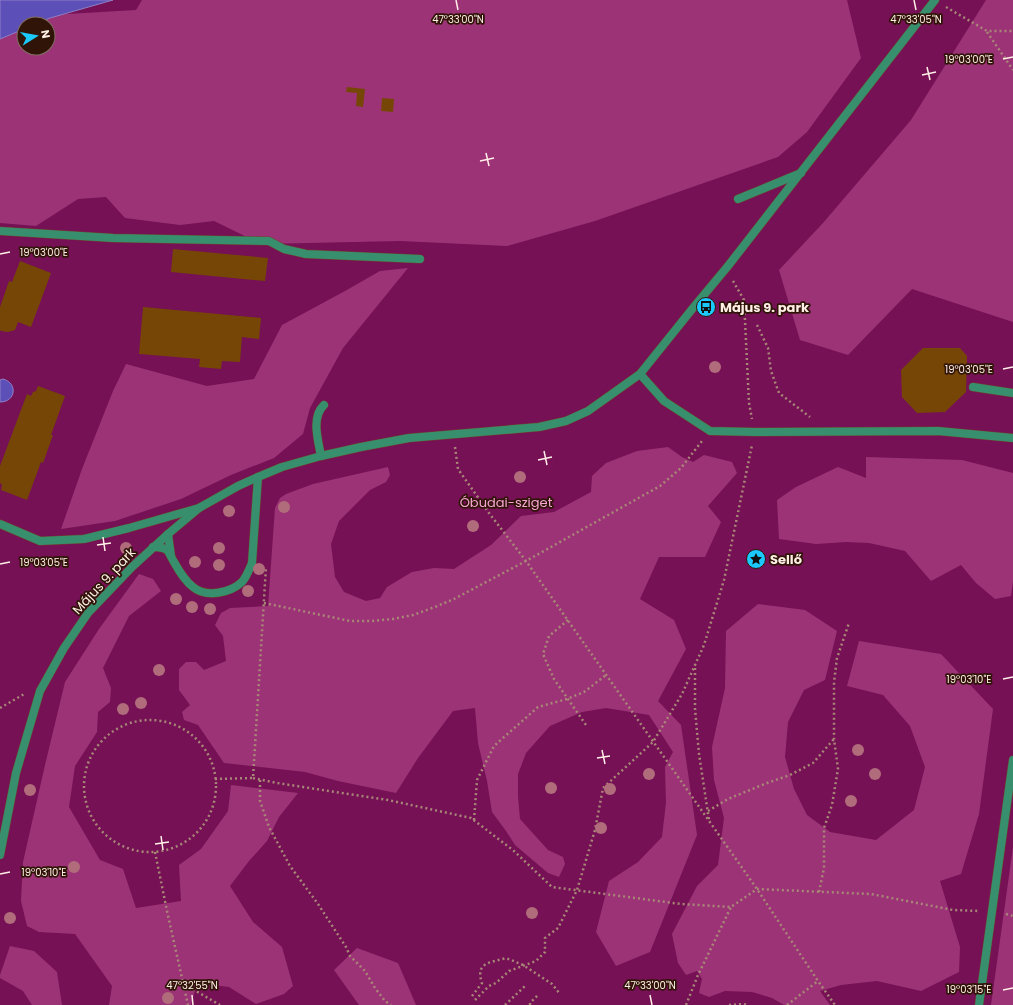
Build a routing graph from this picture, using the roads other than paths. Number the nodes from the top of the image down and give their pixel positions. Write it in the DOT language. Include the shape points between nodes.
graph roads {
  1 [pos="938,2"];
  2 [pos="801,172"];
  3 [pos="738,199"];
  4 [pos="0,231"];
  5 [pos="420,259"];
  6 [pos="640,374"];
  7 [pos="973,387"];
  8 [pos="1013,393"];
  9 [pos="324,405"];
  10 [pos="1013,438"];
  11 [pos="321,456"];
  12 [pos="258,477"];
  13 [pos="199,508"];
  14 [pos="0,524"];
  15 [pos="168,534"];
  16 [pos="153,547"];
  17 [pos="171,557"];
  18 [pos="1013,760"];
  19 [pos="0,855"];
  20 [pos="979,1005"];
  1 -- 2 [label="street"];
  2 -- 3 [label="street"];
  2 -- 6 [label="street"];
  4 -- 5 [label="street" via="113,238 269,241 284,249 306,254"];
  6 -- 10 [label="street" via="664,401 710,430 938,431"];
  6 -- 11 [label="street" via="588,411 566,421 539,427 409,438"];
  7 -- 8 [label="street"];
  9 -- 11 [label="street" via="317,414 317,436"];
  11 -- 12 [label="street"];
  12 -- 13 [label="street"];
  12 -- 17 [label="street" via="252,563 247,576 240,583 224,591 204,593 193,588"];
  13 -- 14 [label="street" via="84,539 40,541"];
  13 -- 15 [label="street, Május 9. park"];
  15 -- 16 [label="street, Május 9. park"];
  15 -- 17 [label="street"];
  16 -- 17 [label="street" via="168,551"];
  16 -- 19 [label="street, Május 9. park" via="88,613 64,648 40,691 16,773"];
  18 -- 20 [label="street"];
}
